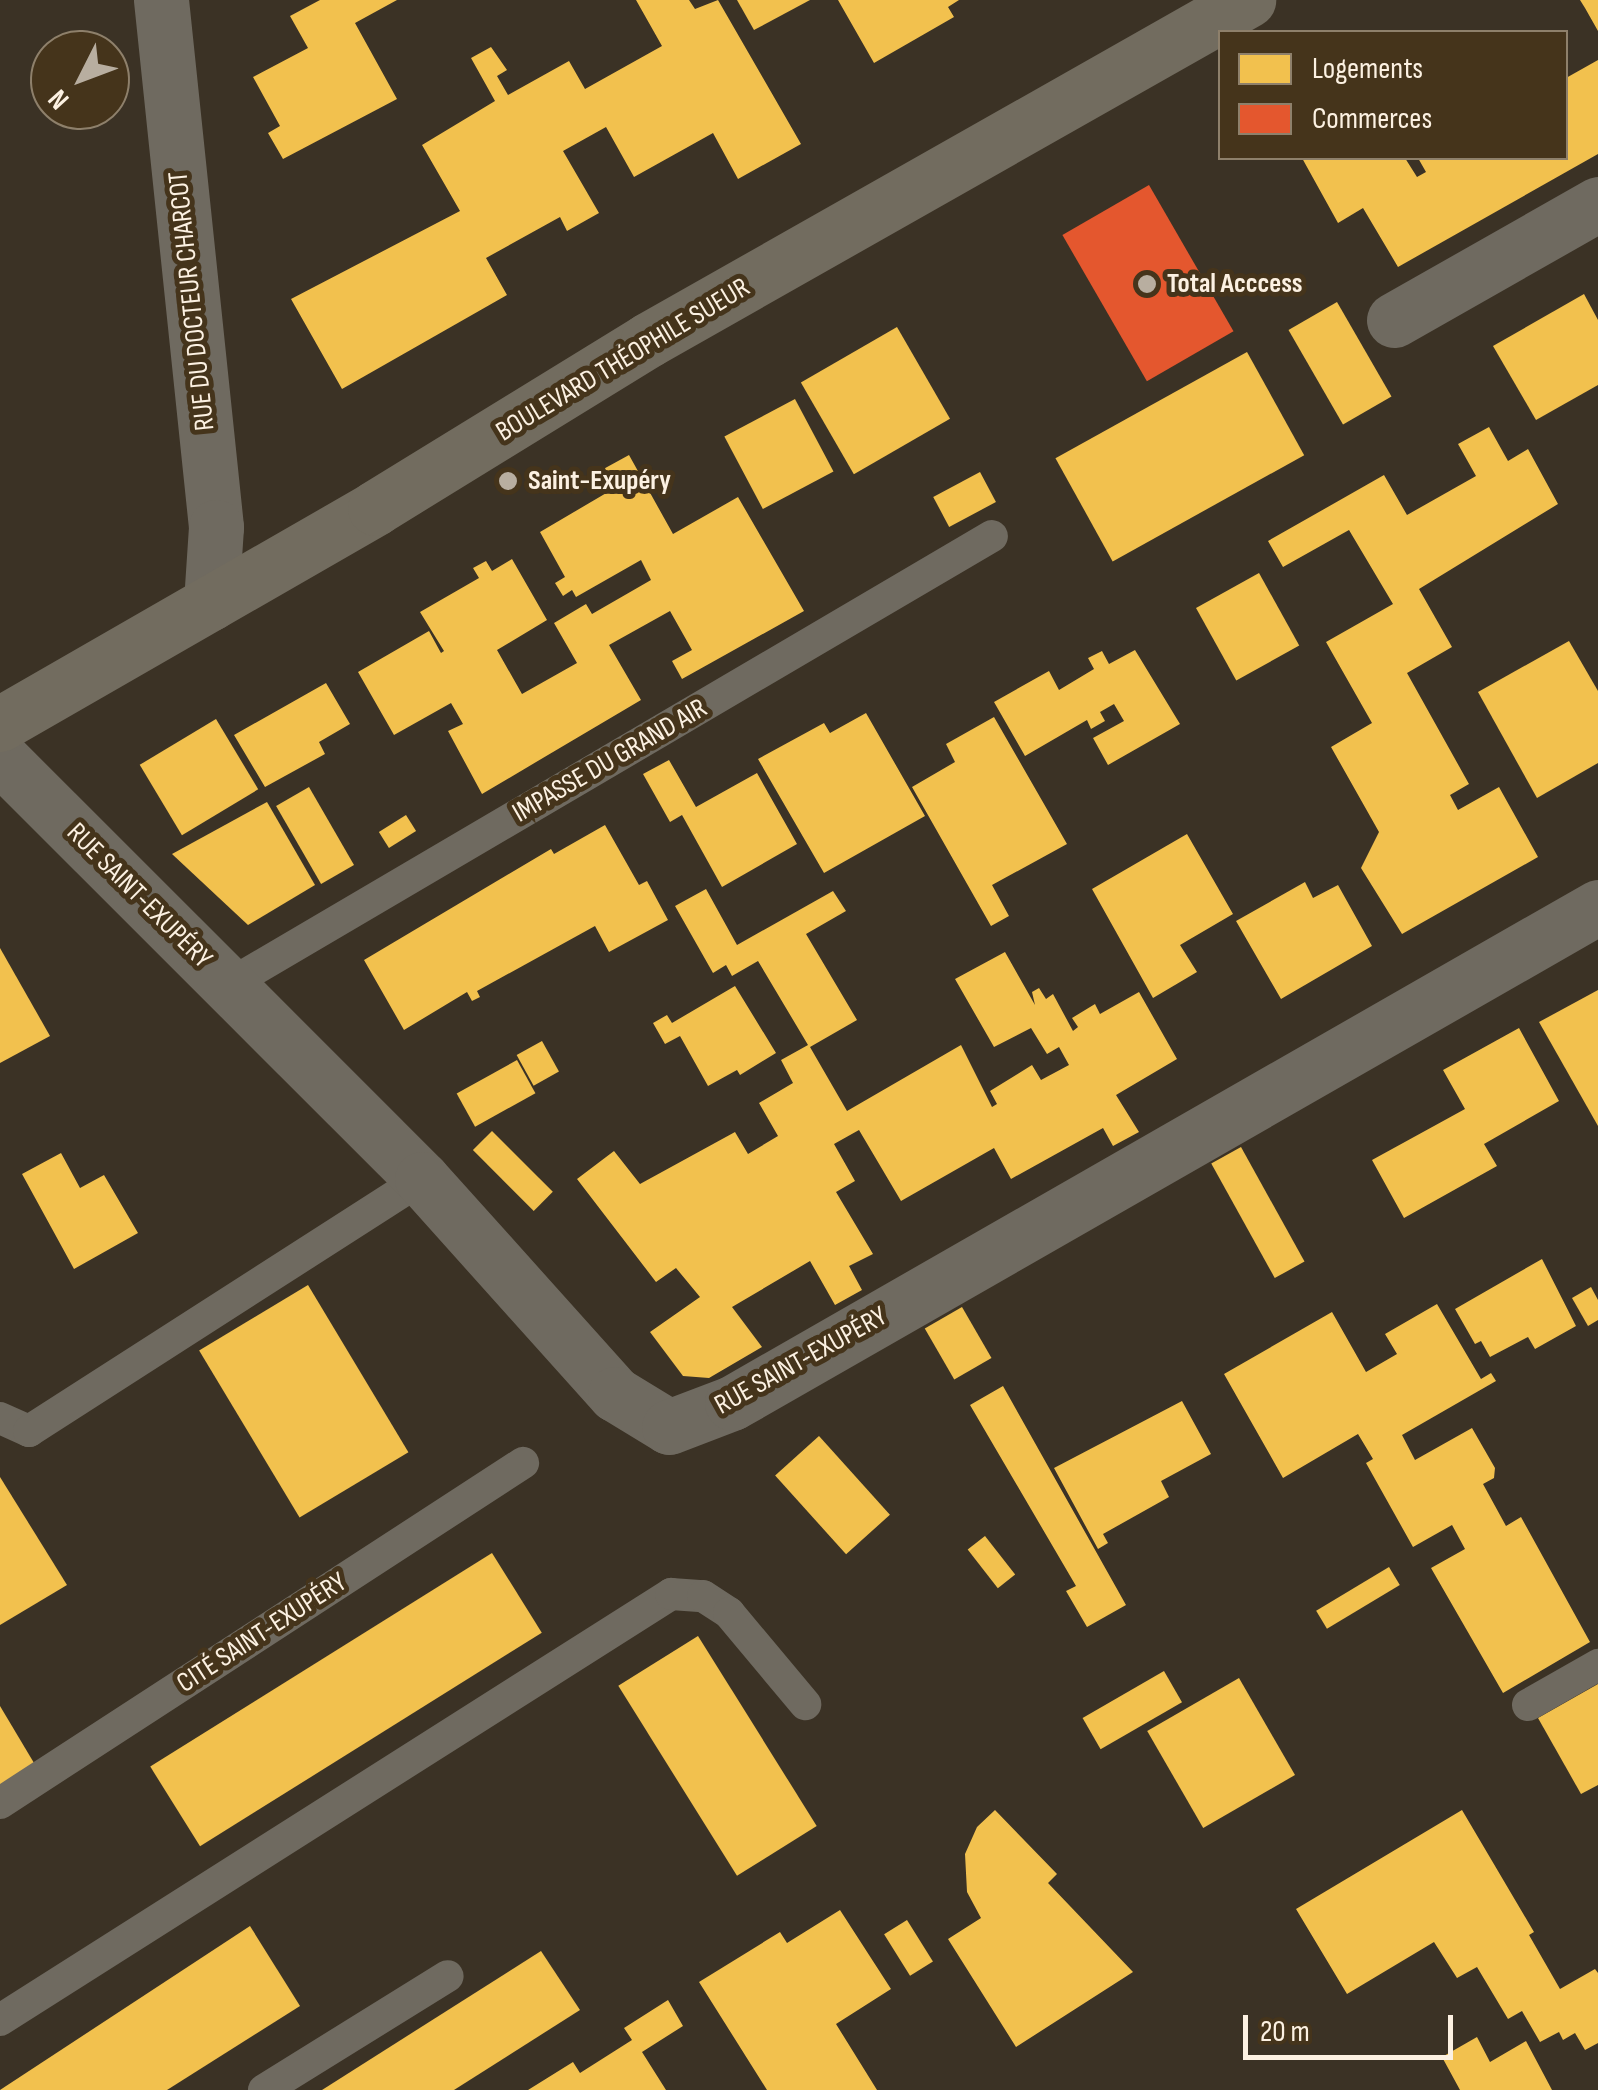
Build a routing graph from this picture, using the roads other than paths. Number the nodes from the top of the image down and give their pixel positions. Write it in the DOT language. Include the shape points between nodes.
graph roads {
  1 [pos="161,0"];
  2 [pos="1248,0"];
  3 [pos="1598,204"];
  4 [pos="1394,320"];
  5 [pos="992,536"];
  6 [pos="211,603"];
  7 [pos="0,724"];
  8 [pos="0,757"];
  9 [pos="1598,907"];
  10 [pos="228,985"];
  11 [pos="422,1179"];
  12 [pos="0,1418"];
  13 [pos="523,1463"];
  14 [pos="1598,1664"];
  15 [pos="805,1704"];
  16 [pos="1528,1705"];
  17 [pos="0,1803"];
  18 [pos="448,1976"];
  19 [pos="0,2020"];
  20 [pos="264,2090"];
  1 -- 6 [label="street, RUE DU DOCTEUR CHARCOT" via="216,527"];
  2 -- 6 [label="main road, BOULEVARD THÉOPHILE SUEUR" via="648,340"];
  3 -- 4 [label="street"];
  5 -- 10 [label="lane, IMPASSE DU GRAND AIR"];
  6 -- 7 [label="main road, BOULEVARD THÉOPHILE SUEUR"];
  8 -- 10 [label="street, RUE SAINT-EXUPÉRY"];
  9 -- 11 [label="street, RUE SAINT-EXUPÉRY" via="732,1403 669,1427 615,1394"];
  10 -- 11 [label="street, RUE SAINT-EXUPÉRY"];
  11 -- 12 [label="lane" via="29,1431"];
  13 -- 17 [label="lane, CITÉ SAINT-EXUPÉRY"];
  14 -- 16 [label="lane"];
  15 -- 19 [label="lane" via="729,1613 703,1596 671,1594"];
  18 -- 20 [label="lane"];
}
